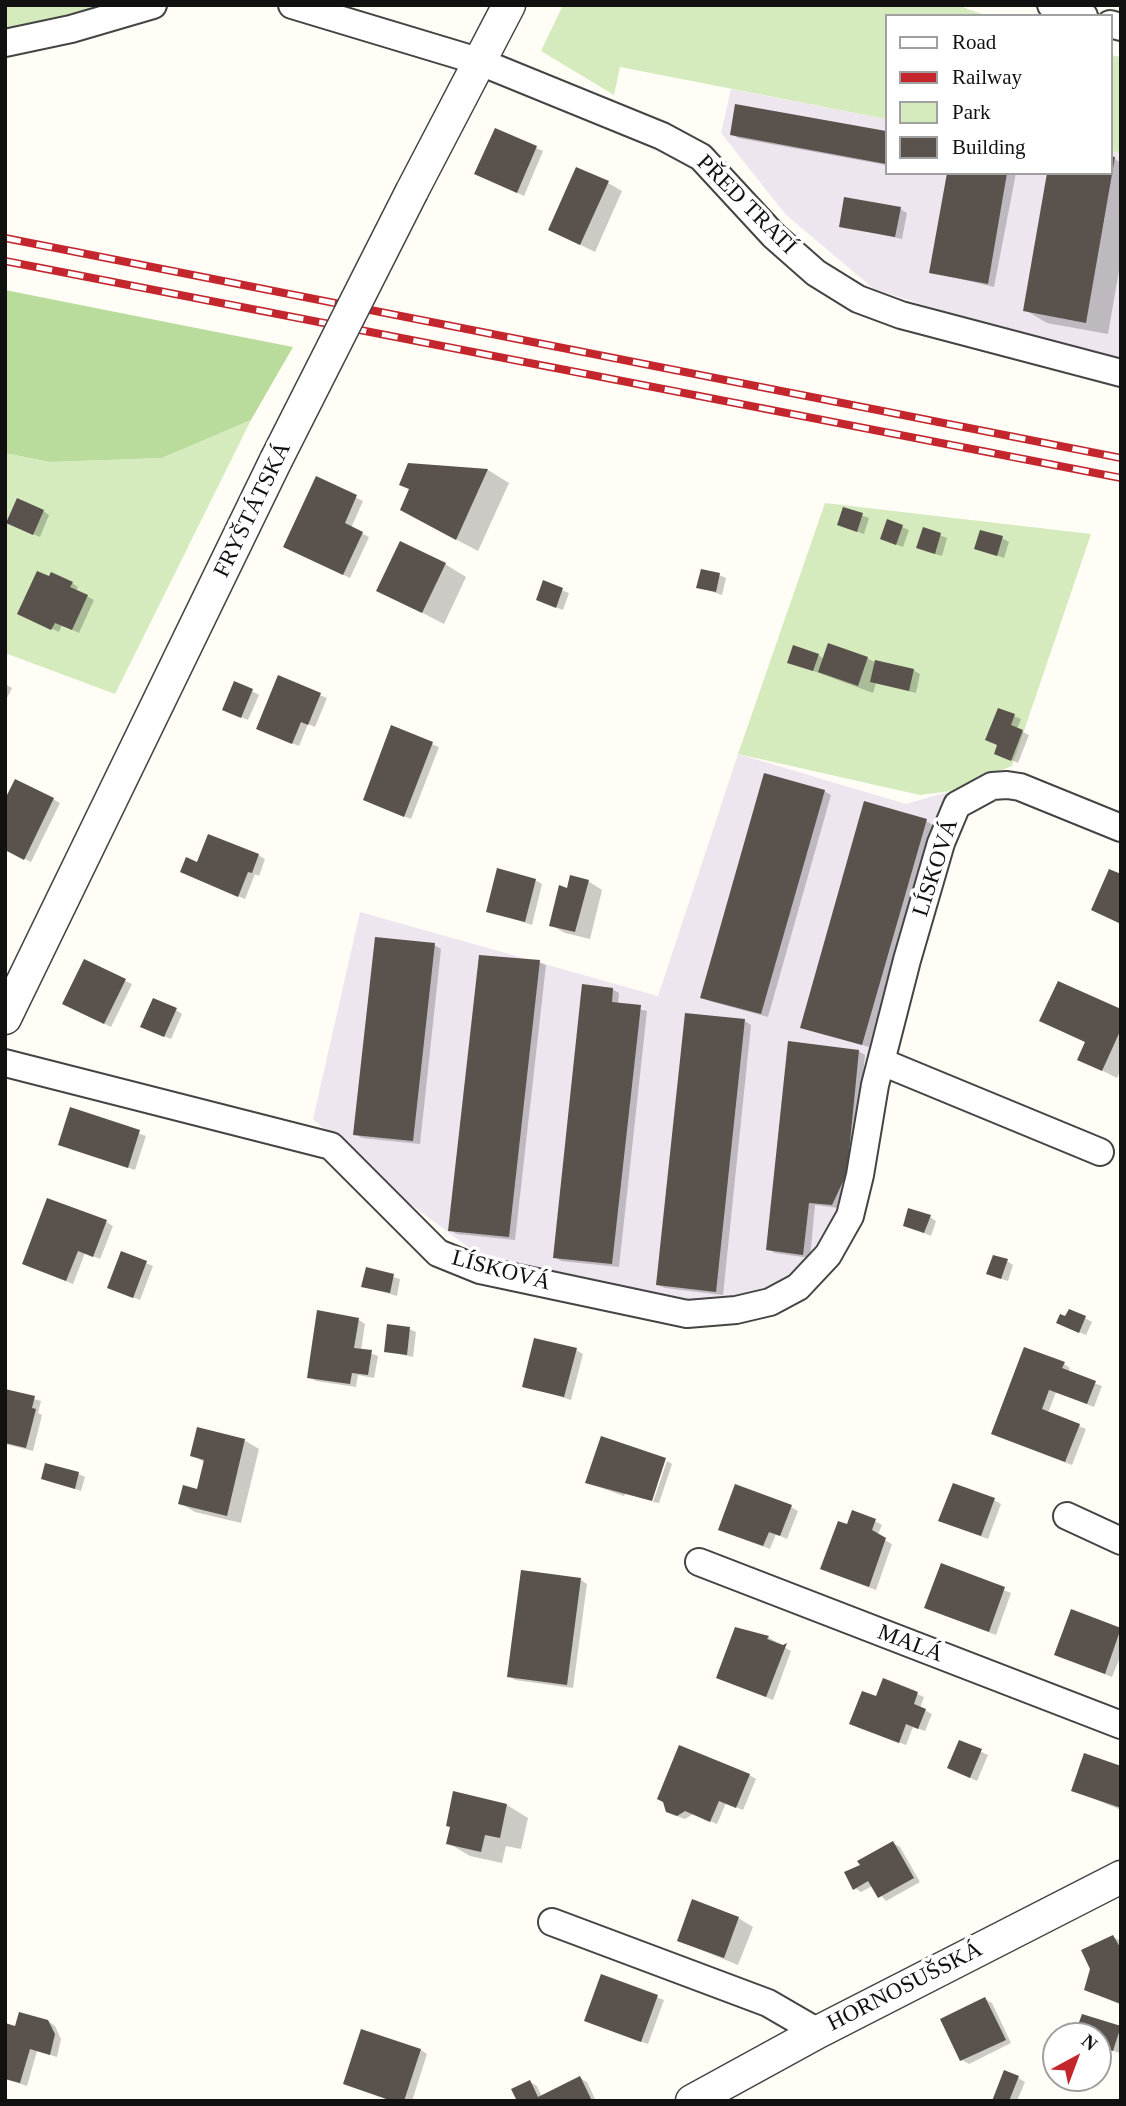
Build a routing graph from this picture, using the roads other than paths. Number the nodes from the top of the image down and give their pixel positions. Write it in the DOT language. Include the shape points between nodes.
graph roads {
  1 [pos="153,5"];
  2 [pos="292,5"];
  3 [pos="509,5"];
  4 [pos="1051,5"];
  5 [pos="1078,14"];
  6 [pos="5,43"];
  7 [pos="478,61"];
  8 [pos="1121,373"];
  9 [pos="1121,828"];
  10 [pos="5,1018"];
  11 [pos="882,1062"];
  12 [pos="5,1063"];
  13 [pos="1100,1152"];
  14 [pos="1067,1517"];
  15 [pos="1121,1541"];
  16 [pos="699,1562"];
  17 [pos="1121,1725"];
  18 [pos="1121,1877"];
  19 [pos="552,1922"];
  20 [pos="818,2032"];
  21 [pos="692,2101"];
  1 -- 6 [label="street"];
  2 -- 7 [label="street, PŘED TRATÍ"];
  3 -- 7 [label="street, FRYŠTÁTSKÁ"];
  4 -- 5 [label="street"];
  7 -- 8 [label="street, PŘED TRATÍ" via="662,136 701,157 774,236 816,273 858,299 901,315"];
  7 -- 10 [label="street, FRYŠTÁTSKÁ, bridge" via="276,460"];
  9 -- 11 [label="street, LÍSKOVÁ" via="1007,785 992,786 957,805 906,960"];
  11 -- 12 [label="street, LÍSKOVÁ" via="850,1216 828,1255 798,1287 770,1302 687,1314 480,1270 438,1253 331,1146"];
  11 -- 13 [label="street"];
  14 -- 15 [label="street"];
  16 -- 17 [label="street, MALÁ"];
  18 -- 20 [label="street, HORNOSUŠSKÁ"];
  19 -- 20 [label="street" via="768,2003"];
  20 -- 21 [label="street, HORNOSUŠSKÁ"];
}
